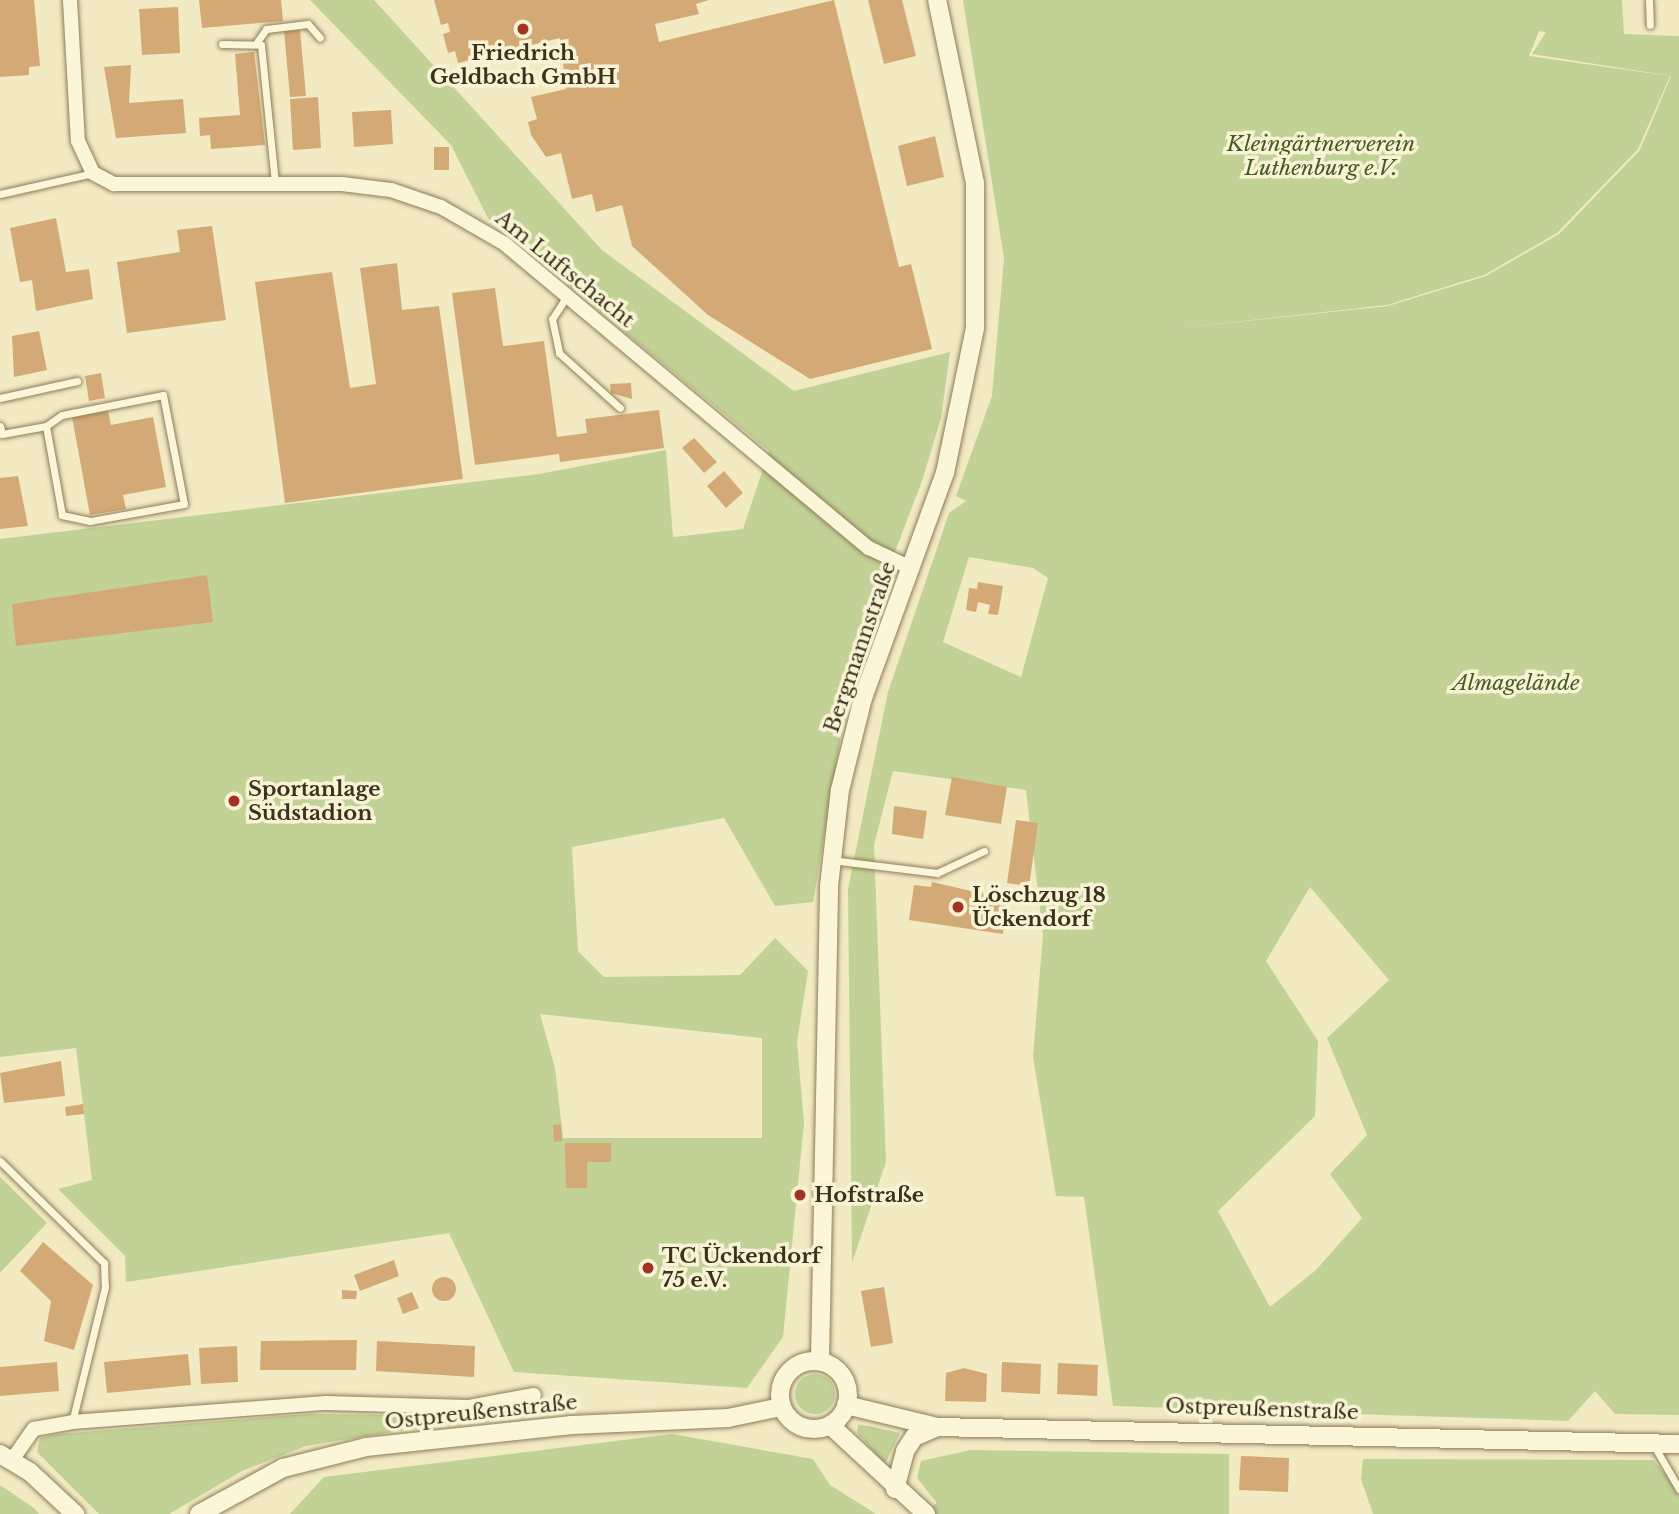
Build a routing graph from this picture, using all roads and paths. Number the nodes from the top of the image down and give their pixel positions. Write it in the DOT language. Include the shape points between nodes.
graph roads {
  1 [pos="69,0"];
  2 [pos="937,0"];
  3 [pos="1649,0"];
  4 [pos="1650,25"];
  5 [pos="320,38"];
  6 [pos="257,42"];
  7 [pos="222,44"];
  8 [pos="93,173"];
  9 [pos="275,183"];
  10 [pos="0,194"];
  11 [pos="568,296"];
  12 [pos="77,381"];
  13 [pos="0,398"];
  14 [pos="620,408"];
  15 [pos="0,426"];
  16 [pos="46,426"];
  17 [pos="911,568"];
  18 [pos="984,851"];
  19 [pos="831,860"];
  20 [pos="0,1161"];
  21 [pos="820,1361"];
  22 [pos="534,1395"];
  23 [pos="846,1405"];
  24 [pos="781,1407"];
  25 [pos="72,1422"];
  26 [pos="830,1425"];
  27 [pos="937,1427"];
  28 [pos="1653,1443"];
  29 [pos="1679,1444"];
  30 [pos="6,1457"];
  31 [pos="895,1489"];
  32 [pos="1679,1489"];
  33 [pos="75,1514"];
  34 [pos="199,1514"];
  35 [pos="926,1514"];
  1 -- 8 [label="street" via="78,141"];
  2 -- 17 [label="street, Bergmannstraße" via="967,129 979,278 964,403"];
  3 -- 4 [label="lane"];
  5 -- 6 [label="lane" via="308,24 266,29"];
  6 -- 7 [label="lane"];
  6 -- 9 [label="lane"];
  8 -- 9 [label="street, Am Luftschacht" via="114,184"];
  8 -- 10 [label="lane"];
  9 -- 11 [label="street, Am Luftschacht" via="342,184 417,197 478,226"];
  11 -- 14 [label="lane" via="552,319 559,353"];
  11 -- 17 [label="street, Am Luftschacht" via="869,548"];
  12 -- 13 [label="lane"];
  15 -- 16 [label="lane" via="2,434"];
  16 -- 16 [label="lane" via="62,515 90,521 184,504 163,395 62,415"];
  17 -- 19 [label="street, Bergmannstraße" via="863,698"];
  18 -- 19 [label="lane" via="937,873"];
  19 -- 21 [label="street, Bergmannstraße"];
  20 -- 25 [label="lane" via="104,1263 105,1287"];
  21 -- 23 [label="street" via="840,1373"];
  21 -- 24 [label="street" via="791,1369 780,1386"];
  22 -- 25 [label="street, Ostpreußenstraße" via="469,1407 301,1404"];
  23 -- 26 [label="street"];
  23 -- 27 [label="street, Ostpreußenstraße"];
  24 -- 26 [label="street" via="796,1424"];
  24 -- 34 [label="street, Ostpreußenstraße" via="728,1418 572,1425 366,1447 282,1468"];
  25 -- 30 [label="street, Ostpreußenstraße" via="34,1429"];
  26 -- 31 [label="street"];
  27 -- 28 [label="street, Ostpreußenstraße"];
  27 -- 31 [label="street" via="909,1444"];
  28 -- 29 [label="street, Ostpreußenstraße"];
  28 -- 32 [label="lane"];
  30 -- 33 [label="street, Ostpreußenstraße"];
  31 -- 35 [label="street"];
}
